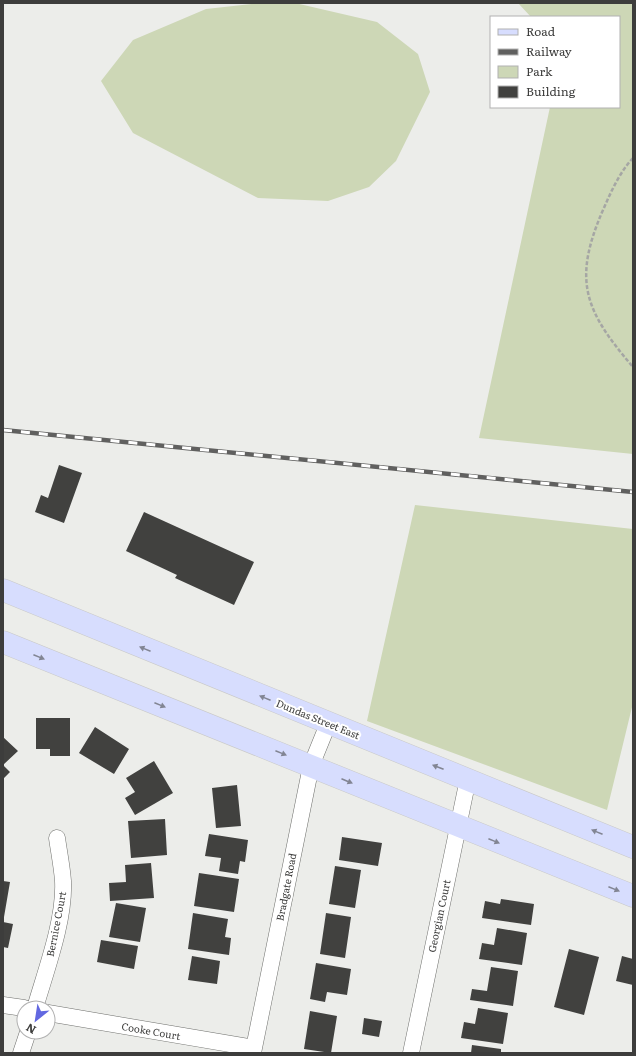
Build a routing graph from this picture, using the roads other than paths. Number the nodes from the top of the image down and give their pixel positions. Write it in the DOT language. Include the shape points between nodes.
graph roads {
  1 [pos="3,590"];
  2 [pos="3,642"];
  3 [pos="328,724"];
  4 [pos="311,766"];
  5 [pos="468,779"];
  6 [pos="457,827"];
  7 [pos="57,838"];
  8 [pos="633,847"];
  9 [pos="633,896"];
  10 [pos="37,1000"];
  11 [pos="3,1004"];
  12 [pos="16,1006"];
  13 [pos="56,1014"];
  14 [pos="25,1040"];
  15 [pos="253,1051"];
  16 [pos="21,1053"];
  17 [pos="411,1053"];
  3 -- 1 [label="main road, Dundas Street East, one-way"];
  2 -- 4 [label="main road, one-way"];
  3 -- 4 [label="street, Bradgate Road"];
  5 -- 3 [label="main road, Dundas Street East, one-way"];
  4 -- 6 [label="main road, one-way"];
  4 -- 15 [label="street, Bradgate Road"];
  5 -- 6 [label="street, Georgian Court"];
  8 -- 5 [label="main road, Dundas Street East, one-way"];
  6 -- 9 [label="main road, one-way"];
  6 -- 17 [label="street, Georgian Court"];
  7 -- 10 [label="street, Bernice Court" via="63,881 62,901 54,943"];
  11 -- 12 [label="street"];
  13 -- 15 [label="street, Cooke Court"];
  14 -- 16 [label="street"];
}
